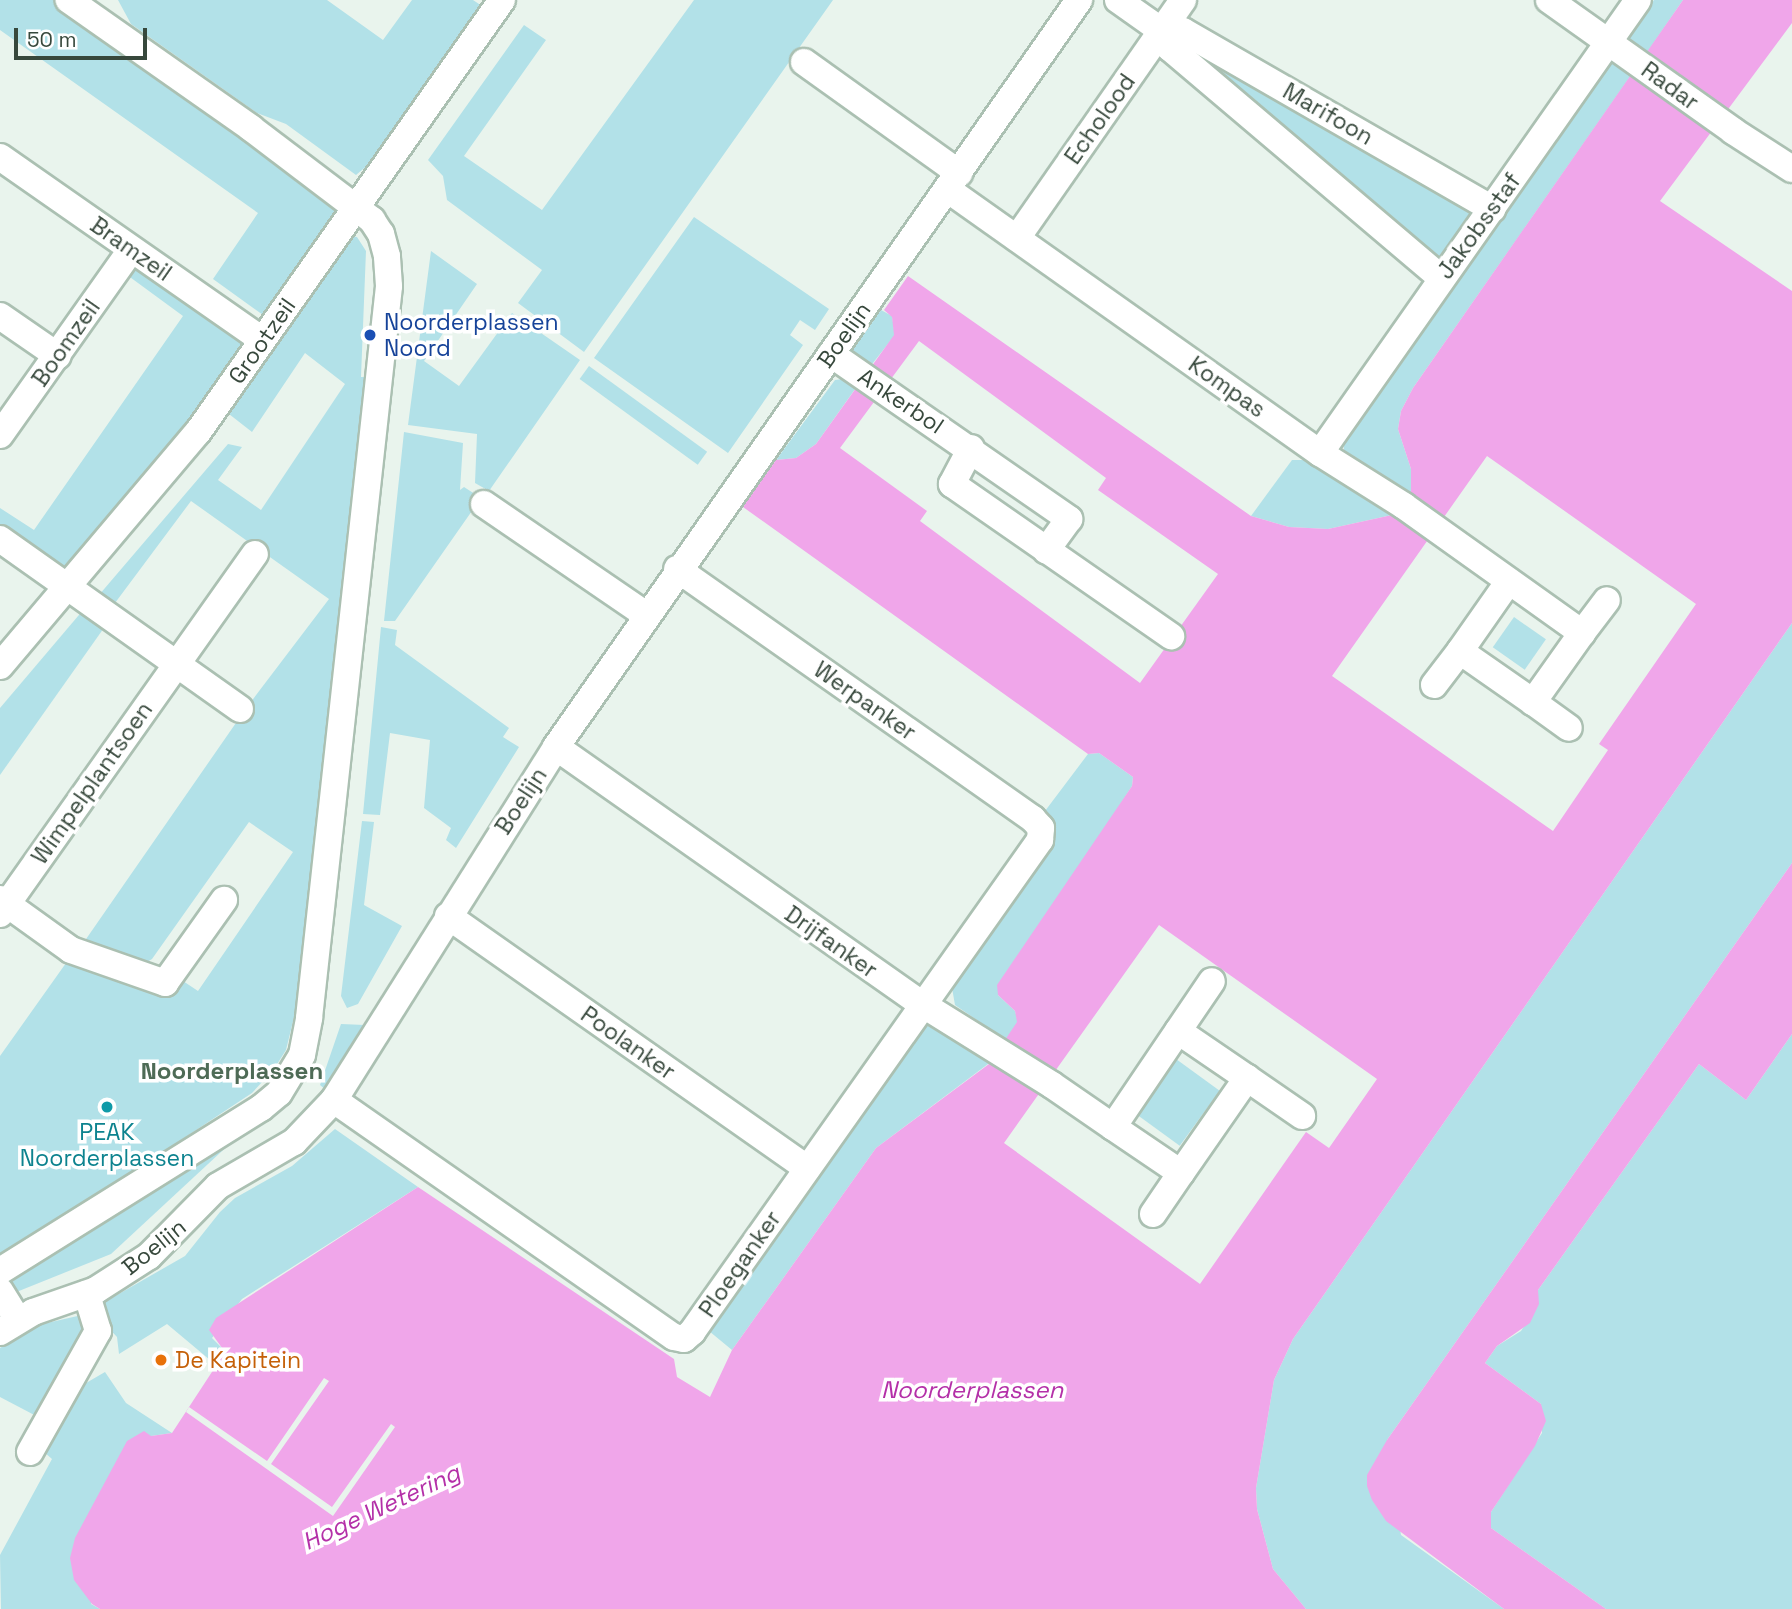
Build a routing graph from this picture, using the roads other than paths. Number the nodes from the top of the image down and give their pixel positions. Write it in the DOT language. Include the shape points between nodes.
graph roads {
  1 [pos="69,0"];
  2 [pos="95,0"];
  3 [pos="502,0"];
  4 [pos="1079,0"];
  5 [pos="1118,0"];
  6 [pos="1183,0"];
  7 [pos="1549,0"];
  8 [pos="1639,0"];
  9 [pos="116,31"];
  10 [pos="1161,31"];
  11 [pos="1618,48"];
  12 [pos="804,62"];
  13 [pos="0,157"];
  14 [pos="1792,169"];
  15 [pos="953,181"];
  16 [pos="356,207"];
  17 [pos="1492,209"];
  18 [pos="1017,238"];
  19 [pos="131,250"];
  20 [pos="1441,278"];
  21 [pos="0,316"];
  22 [pos="262,340"];
  23 [pos="831,354"];
  24 [pos="58,356"];
  25 [pos="0,435"];
  26 [pos="971,449"];
  27 [pos="1320,453"];
  28 [pos="484,504"];
  29 [pos="0,538"];
  30 [pos="1046,551"];
  31 [pos="255,554"];
  32 [pos="677,569"];
  33 [pos="1509,581"];
  34 [pos="69,589"];
  35 [pos="1606,600"];
  36 [pos="646,615"];
  37 [pos="1582,633"];
  38 [pos="1171,636"];
  39 [pos="1460,651"];
  40 [pos="178,663"];
  41 [pos="0,666"];
  42 [pos="1434,685"];
  43 [pos="1533,702"];
  44 [pos="240,709"];
  45 [pos="1569,728"];
  46 [pos="556,747"];
  47 [pos="1040,840"];
  48 [pos="223,900"];
  49 [pos="2,906"];
  50 [pos="449,916"];
  51 [pos="1212,981"];
  52 [pos="922,1004"];
  53 [pos="1178,1031"];
  54 [pos="1247,1078"];
  55 [pos="334,1100"];
  56 [pos="1303,1116"];
  57 [pos="1113,1127"];
  58 [pos="807,1168"];
  59 [pos="1181,1173"];
  60 [pos="1153,1214"];
  61 [pos="0,1271"];
  62 [pos="0,1291"];
  63 [pos="87,1294"];
  64 [pos="9,1326"];
  65 [pos="30,1452"];
  1 -- 9 [label="street"];
  2 -- 9 [label="street"];
  3 -- 16 [label="street, Grootzeil"];
  4 -- 15 [label="street, Boelijn"];
  5 -- 10 [label="street, Marifoon"];
  6 -- 10 [label="street, Echolood"];
  7 -- 11 [label="street, Radar"];
  8 -- 11 [label="street, Jakobsstaf"];
  9 -- 16 [label="street"];
  10 -- 17 [label="street, Marifoon" via="1183,31"];
  10 -- 18 [label="street, Echolood"];
  10 -- 20 [label="street, Marifoon" via="1170,48"];
  11 -- 14 [label="street, Radar"];
  11 -- 17 [label="street, Jakobsstaf"];
  12 -- 15 [label="street"];
  13 -- 19 [label="street, Bramzeil"];
  15 -- 18 [label="street, Kompas"];
  15 -- 23 [label="street, Boelijn"];
  16 -- 22 [label="street, Grootzeil"];
  16 -- 61 [label="street" via="381,234 389,286 302,1055 279,1093 261,1108"];
  17 -- 20 [label="street, Jakobsstaf"];
  18 -- 27 [label="street, Kompas"];
  19 -- 22 [label="street, Bramzeil"];
  19 -- 24 [label="street, Boomzeil"];
  20 -- 27 [label="street, Jakobsstaf"];
  21 -- 24 [label="street"];
  22 -- 34 [label="street, Grootzeil" via="198,432"];
  23 -- 26 [label="street, Ankerbol"];
  23 -- 32 [label="street, Boelijn"];
  24 -- 25 [label="street, Boomzeil"];
  26 -- 30 [label="street" via="952,484"];
  26 -- 30 [label="street, Ankerbol" via="1069,519"];
  27 -- 33 [label="street, Kompas"];
  28 -- 36 [label="street"];
  29 -- 34 [label="street"];
  30 -- 38 [label="street"];
  31 -- 40 [label="street, Wimpelplantsoen"];
  32 -- 36 [label="street, Boelijn"];
  32 -- 47 [label="street, Werpanker" via="1033,819 1041,828"];
  33 -- 37 [label="street, Kompas"];
  33 -- 39 [label="street"];
  34 -- 40 [label="street"];
  34 -- 41 [label="street, Grootzeil"];
  35 -- 37 [label="street"];
  36 -- 46 [label="street, Boelijn"];
  37 -- 43 [label="street"];
  39 -- 42 [label="street"];
  39 -- 43 [label="street"];
  40 -- 44 [label="street"];
  40 -- 49 [label="street, Wimpelplantsoen"];
  43 -- 45 [label="street"];
  46 -- 50 [label="street, Boelijn"];
  46 -- 52 [label="street, Drijfanker"];
  47 -- 52 [label="street, Ploeganker"];
  48 -- 49 [label="street, Wimpelplantsoen" via="165,983 71,950"];
  50 -- 55 [label="street, Boelijn"];
  50 -- 58 [label="street, Poolanker"];
  51 -- 53 [label="street"];
  52 -- 57 [label="street, Drijfanker"];
  52 -- 58 [label="street, Ploeganker"];
  53 -- 54 [label="street"];
  53 -- 57 [label="street"];
  54 -- 56 [label="street"];
  54 -- 59 [label="street"];
  55 -- 58 [label="street, Ploeganker" via="674,1337 684,1339"];
  55 -- 63 [label="street, Boelijn" via="294,1142 218,1186 149,1256"];
  57 -- 59 [label="street, Drijfanker"];
  59 -- 60 [label="street"];
  62 -- 64 [label="street"];
  63 -- 64 [label="street, Boelijn"];
  63 -- 65 [label="street" via="98,1331"];
}
